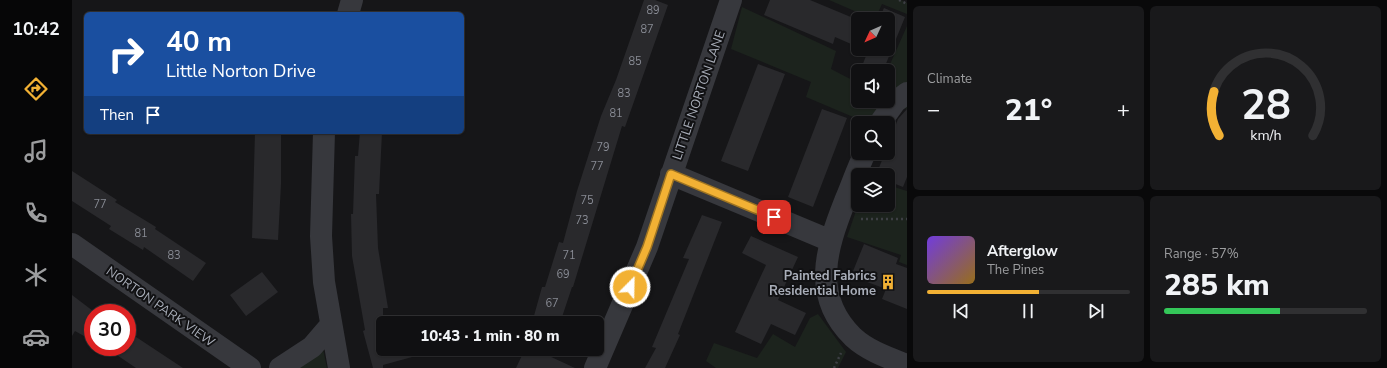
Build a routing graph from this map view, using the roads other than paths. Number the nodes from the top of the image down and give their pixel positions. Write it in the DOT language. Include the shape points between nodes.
graph roads {
  1 [pos="352,0"];
  2 [pos="731,0"];
  3 [pos="349,12"];
  4 [pos="907,93"];
  5 [pos="885,116"];
  6 [pos="324,134"];
  7 [pos="862,160"];
  8 [pos="671,174"];
  9 [pos="831,241"];
  10 [pos="72,244"];
  11 [pos="330,326"];
  12 [pos="907,365"];
  13 [pos="250,368"];
  14 [pos="280,368"];
  15 [pos="339,368"];
  16 [pos="595,368"];
  1 -- 3 [label="street"];
  2 -- 8 [label="street, LITTLE NORTON LANE"];
  4 -- 5 [label="street" via="895,102"];
  6 -- 11 [label="street" via="321,236"];
  7 -- 9 [label="street"];
  8 -- 9 [label="street"];
  8 -- 16 [label="street, LITTLE NORTON LANE" via="647,247"];
  9 -- 12 [label="street" via="825,268 826,292 836,317 854,338 874,352"];
  10 -- 13 [label="street, NORTON PARK VIEW"];
  11 -- 14 [label="street" via="312,347"];
  11 -- 15 [label="street"];
}
